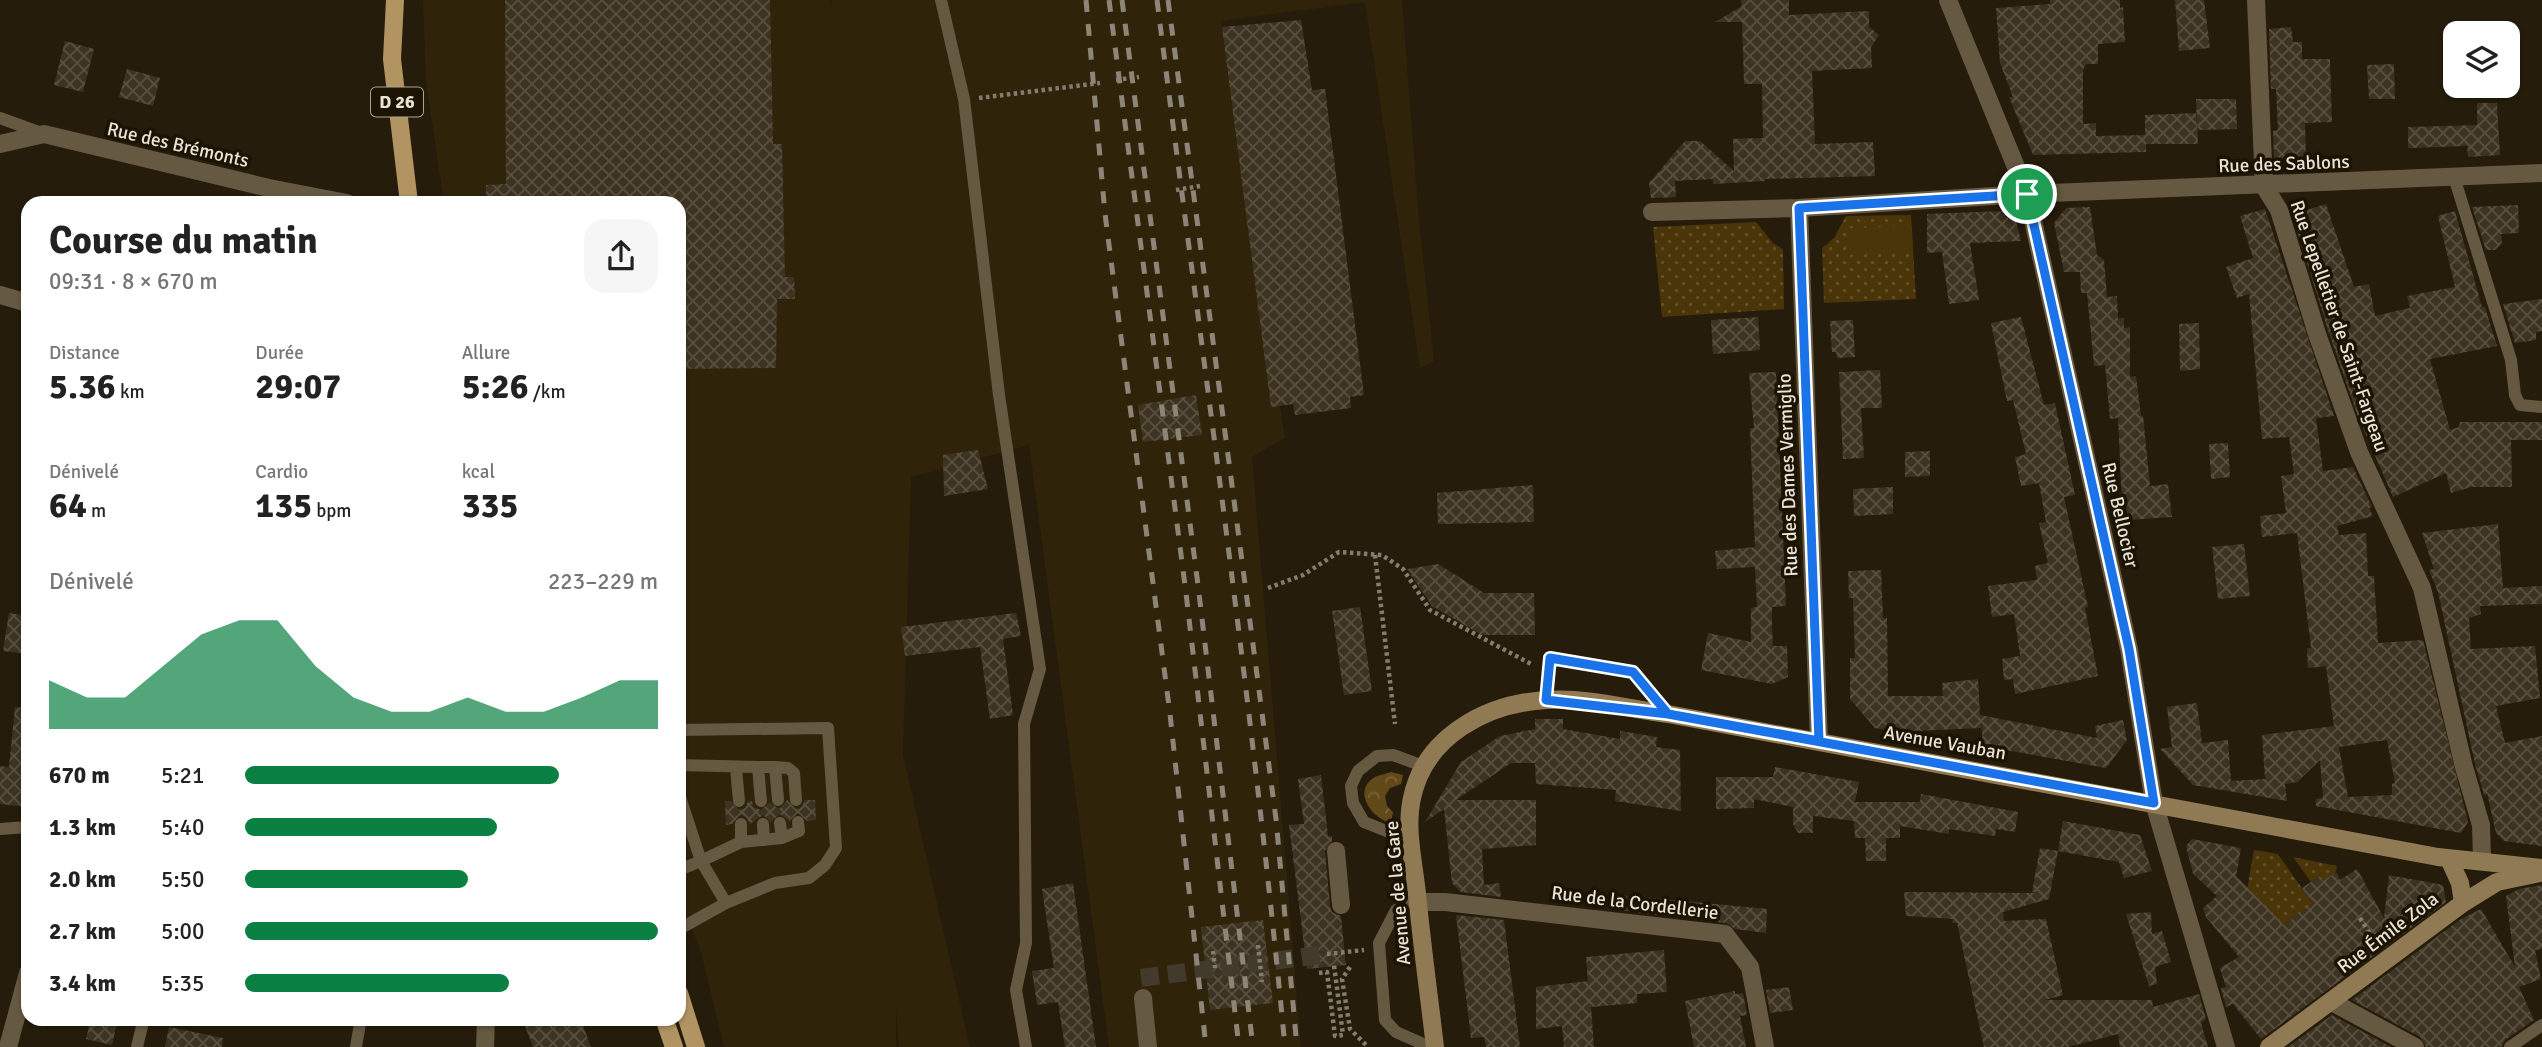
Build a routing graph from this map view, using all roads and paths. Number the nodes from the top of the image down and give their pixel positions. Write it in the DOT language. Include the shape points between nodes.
graph roads {
  1 [pos="395,0"];
  2 [pos="941,0"];
  3 [pos="1948,0"];
  4 [pos="2256,0"];
  5 [pos="1139,77"];
  6 [pos="1116,80"];
  7 [pos="1100,83"];
  8 [pos="964,99"];
  9 [pos="0,118"];
  10 [pos="44,134"];
  11 [pos="0,144"];
  12 [pos="2542,173"];
  13 [pos="2454,177"];
  14 [pos="1200,186"];
  15 [pos="2264,186"];
  16 [pos="1176,190"];
  17 [pos="2027,194"];
  18 [pos="266,195"];
  19 [pos="408,196"];
  20 [pos="1799,208"];
  21 [pos="1652,212"];
  22 [pos="0,295"];
  23 [pos="21,301"];
  24 [pos="2542,407"];
  25 [pos="1375,555"];
  26 [pos="1268,588"];
  27 [pos="1542,670"];
  28 [pos="1546,700"];
  29 [pos="1668,714"];
  30 [pos="1395,724"];
  31 [pos="686,730"];
  32 [pos="1819,741"];
  33 [pos="1441,742"];
  34 [pos="686,765"];
  35 [pos="1423,766"];
  36 [pos="758,767"];
  37 [pos="775,767"];
  38 [pos="736,768"];
  39 [pos="778,800"];
  40 [pos="796,800"];
  41 [pos="739,801"];
  42 [pos="761,801"];
  43 [pos="2154,803"];
  44 [pos="686,815"];
  45 [pos="798,822"];
  46 [pos="780,823"];
  47 [pos="741,824"];
  48 [pos="763,824"];
  49 [pos="21,828"];
  50 [pos="0,829"];
  51 [pos="782,838"];
  52 [pos="764,840"];
  53 [pos="1411,841"];
  54 [pos="741,842"];
  55 [pos="1336,851"];
  56 [pos="2449,859"];
  57 [pos="2482,859"];
  58 [pos="701,860"];
  59 [pos="686,867"];
  60 [pos="2542,870"];
  61 [pos="1418,900"];
  62 [pos="2463,902"];
  63 [pos="726,903"];
  64 [pos="1342,905"];
  65 [pos="2360,918"];
  66 [pos="686,925"];
  67 [pos="1258,945"];
  68 [pos="1213,951"];
  69 [pos="1346,952"];
  70 [pos="1327,954"];
  71 [pos="2387,960"];
  72 [pos="1334,965"];
  73 [pos="1350,967"];
  74 [pos="1215,968"];
  75 [pos="1319,973"];
  76 [pos="1262,982"];
  77 [pos="1143,998"];
  78 [pos="21,999"];
  79 [pos="2332,1002"];
  80 [pos="686,1015"];
  81 [pos="2542,1025"];
  82 [pos="142,1026"];
  83 [pos="360,1026"];
  84 [pos="486,1026"];
  85 [pos="667,1026"];
  86 [pos="8,1047"];
  87 [pos="137,1047"];
  88 [pos="356,1047"];
  89 [pos="485,1047"];
  90 [pos="674,1047"];
  91 [pos="696,1047"];
  92 [pos="1026,1047"];
  93 [pos="1148,1047"];
  94 [pos="1368,1047"];
  95 [pos="1432,1047"];
  96 [pos="1765,1047"];
  97 [pos="2227,1047"];
  98 [pos="2269,1047"];
  99 [pos="2415,1047"];
  100 [pos="2510,1047"];
  1 -- 19 [label="main road, D 26" via="392,59"];
  2 -- 8 [label="lane"];
  3 -- 17 [label="street, Rue Bellocier"];
  4 -- 15 [label="street, Rue Lepelletier de Saint-Fargeau"];
  5 -- 6 [label="path"];
  7 -- 8 [label="path"];
  8 -- 92 [label="lane" via="999,395 1040,669 1024,724 1026,943 1016,990"];
  9 -- 10 [label="lane"];
  10 -- 11 [label="street, Rue des Brémonts"];
  10 -- 18 [label="street, Rue des Brémonts"];
  12 -- 13 [label="street, Rue des Sablons"];
  13 -- 15 [label="street, Rue des Sablons"];
  13 -- 24 [label="lane" via="2511,360 2515,395 2520,405"];
  14 -- 16 [label="path"];
  15 -- 17 [label="street, Rue des Sablons"];
  15 -- 57 [label="street, Rue Lepelletier de Saint-Fargeau" via="2279,210 2359,452 2422,588 2481,825"];
  17 -- 20 [label="street"];
  17 -- 43 [label="street, Rue Bellocier" via="2129,649"];
  20 -- 21 [label="street"];
  20 -- 32 [label="street, Rue des Dames Vermiglio"];
  22 -- 23 [label="street"];
  25 -- 26 [label="path" via="1339,552 1303,575"];
  25 -- 27 [label="path" via="1403,569 1430,610"];
  25 -- 30 [label="path"];
  28 -- 29 [label="main road, Avenue Vauban"];
  28 -- 29 [label="lane" via="1550,658 1633,672"];
  28 -- 33 [label="main road, Avenue Vauban" via="1478,716"];
  29 -- 32 [label="main road, Avenue Vauban"];
  31 -- 63 [label="lane" via="828,728 836,848 809,878 775,883"];
  32 -- 43 [label="main road, Avenue Vauban"];
  33 -- 35 [label="main road, Avenue de la Gare"];
  34 -- 38 [label="lane"];
  35 -- 53 [label="main road, Avenue de la Gare" via="1411,799"];
  35 -- 53 [label="lane" via="1393,755 1377,756 1358,771 1351,786 1353,803 1364,822"];
  36 -- 37 [label="lane"];
  36 -- 38 [label="lane"];
  36 -- 42 [label="lane"];
  37 -- 39 [label="lane"];
  37 -- 40 [label="lane" via="794,773"];
  38 -- 41 [label="lane"];
  43 -- 56 [label="main road, Avenue Vauban"];
  43 -- 97 [label="street, Rue Bellocier"];
  44 -- 58 [label="lane"];
  45 -- 51 [label="lane" via="799,831"];
  46 -- 51 [label="lane"];
  47 -- 54 [label="lane"];
  48 -- 52 [label="lane"];
  49 -- 50 [label="lane"];
  51 -- 52 [label="lane"];
  52 -- 54 [label="lane"];
  53 -- 61 [label="main road, Avenue de la Gare"];
  54 -- 58 [label="lane"];
  55 -- 64 [label="street"];
  56 -- 57 [label="main road, Avenue Vauban"];
  56 -- 62 [label="main road"];
  57 -- 60 [label="main road, Avenue Vauban"];
  58 -- 59 [label="lane"];
  58 -- 63 [label="lane"];
  60 -- 62 [label="main road, Rue Émile Zola" via="2497,882"];
  61 -- 95 [label="main road, Avenue de la Gare"];
  61 -- 95 [label="lane" via="1396,910 1379,943 1385,1020 1396,1032"];
  61 -- 96 [label="street, Rue de la Cordellerie" via="1725,934 1750,967"];
  62 -- 71 [label="main road, Rue Émile Zola"];
  63 -- 66 [label="lane"];
  65 -- 71 [label="path"];
  67 -- 76 [label="path"];
  68 -- 74 [label="path"];
  69 -- 70 [label="path"];
  71 -- 79 [label="main road, Rue Émile Zola"];
  72 -- 75 [label="path" via="1343,1035 1335,1036 1327,972"];
  73 -- 94 [label="path" via="1342,979 1350,1029"];
  77 -- 93 [label="street"];
  78 -- 86 [label="street"];
  79 -- 98 [label="main road, Rue Émile Zola"];
  79 -- 99 [label="street"];
  80 -- 91 [label="main road"];
  81 -- 100 [label="lane"];
  82 -- 87 [label="lane"];
  83 -- 88 [label="lane"];
  84 -- 89 [label="street"];
  85 -- 90 [label="main road"];
}
